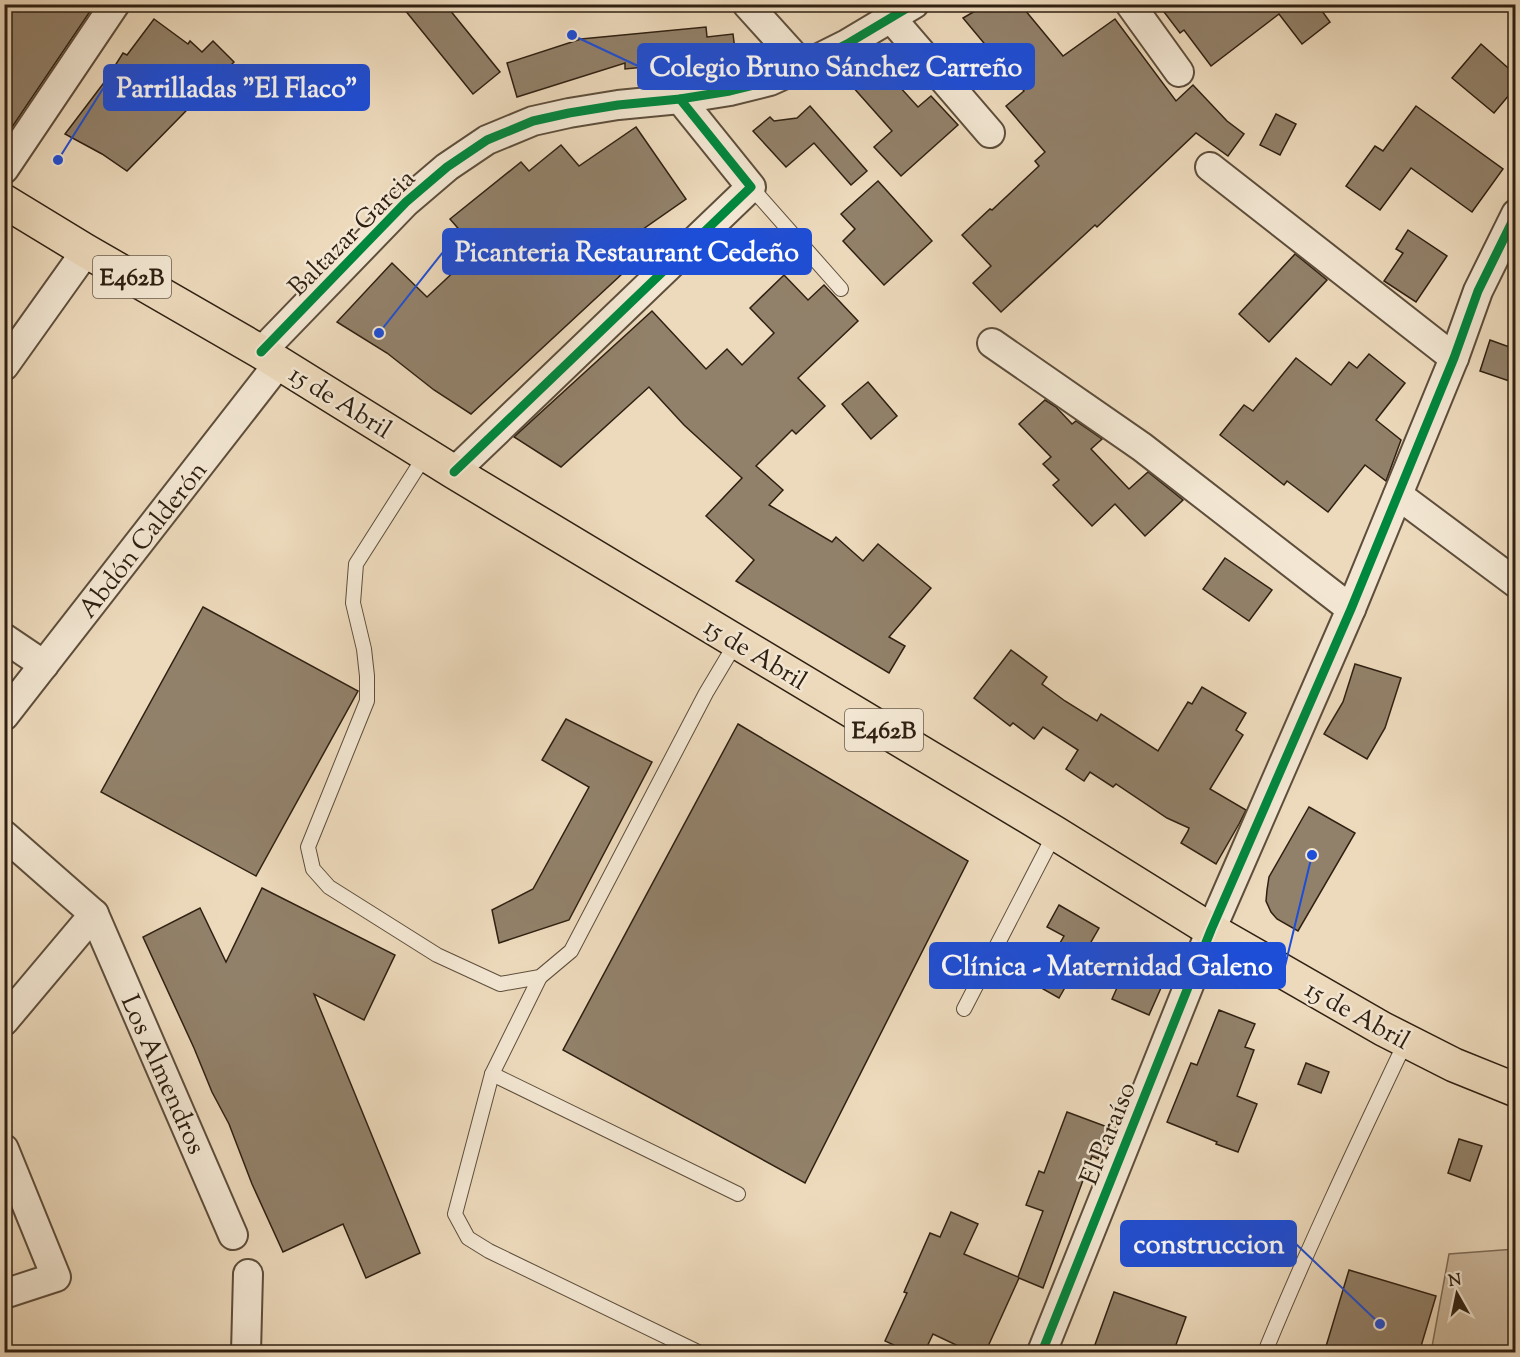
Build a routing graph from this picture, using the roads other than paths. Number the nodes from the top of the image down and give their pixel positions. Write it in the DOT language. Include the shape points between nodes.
graph roads {
  1 [pos="115,4"];
  2 [pos="747,4"];
  3 [pos="1130,4"];
  4 [pos="902,11"];
  5 [pos="803,66"];
  6 [pos="1179,72"];
  7 [pos="680,99"];
  8 [pos="990,133"];
  9 [pos="1210,167"];
  10 [pos="4,169"];
  11 [pos="751,187"];
  12 [pos="4,201"];
  13 [pos="1515,214"];
  14 [pos="86,251"];
  15 [pos="840,289"];
  16 [pos="992,343"];
  17 [pos="270,357"];
  18 [pos="1454,358"];
  19 [pos="4,366"];
  20 [pos="426,454"];
  21 [pos="454,472"];
  22 [pos="1398,495"];
  23 [pos="1515,583"];
  24 [pos="1351,609"];
  25 [pos="4,638"];
  26 [pos="736,641"];
  27 [pos="44,665"];
  28 [pos="4,716"];
  29 [pos="1055,833"];
  30 [pos="4,835"];
  31 [pos="94,914"];
  32 [pos="1211,930"];
  33 [pos="540,977"];
  34 [pos="964,1009"];
  35 [pos="4,1021"];
  36 [pos="1406,1041"];
  37 [pos="492,1074"];
  38 [pos="1515,1090"];
  39 [pos="4,1149"];
  40 [pos="738,1194"];
  41 [pos="233,1235"];
  42 [pos="248,1274"];
  43 [pos="4,1294"];
  44 [pos="246,1353"];
  45 [pos="698,1353"];
  46 [pos="1042,1353"];
  47 [pos="1265,1353"];
  1 -- 10 [label="street"];
  2 -- 5 [label="street"];
  3 -- 6 [label="street"];
  4 -- 5 [label="street, Baltazar Garcia"];
  4 -- 8 [label="street"];
  5 -- 7 [label="street, Baltazar Garcia" via="770,81"];
  7 -- 11 [label="street"];
  7 -- 17 [label="street, Baltazar Garcia" via="569,112 533,121 487,140 406,202"];
  9 -- 18 [label="street"];
  11 -- 15 [label="lane"];
  11 -- 21 [label="street"];
  12 -- 14 [label="main road, 15 de Abril / E462B"];
  13 -- 18 [label="street, El Paraíso" via="1478,291"];
  14 -- 17 [label="main road, 15 de Abril / E462B"];
  14 -- 19 [label="street"];
  16 -- 24 [label="street" via="1142,447"];
  17 -- 20 [label="main road, 15 de Abril / E462B"];
  17 -- 27 [label="street, Abdón Calderón"];
  18 -- 22 [label="street, El Paraíso"];
  20 -- 21 [label="main road, 15 de Abril / E462B"];
  20 -- 33 [label="lane" via="356,564 353,603 367,676 367,701 308,847 313,869 329,887 437,954 500,984"];
  21 -- 26 [label="main road, 15 de Abril / E462B"];
  22 -- 23 [label="street"];
  22 -- 24 [label="street, El Paraíso"];
  24 -- 32 [label="street, El Paraíso"];
  25 -- 27 [label="street"];
  26 -- 29 [label="main road, 15 de Abril / E462B"];
  26 -- 33 [label="lane" via="571,951"];
  27 -- 28 [label="street, Abdón Calderón"];
  29 -- 32 [label="main road, 15 de Abril / E462B"];
  29 -- 34 [label="lane"];
  30 -- 31 [label="street"];
  31 -- 35 [label="street"];
  31 -- 41 [label="street, Los Almendros"];
  32 -- 36 [label="main road, 15 de Abril / E462B"];
  32 -- 46 [label="street, El Paraíso"];
  33 -- 37 [label="lane"];
  36 -- 38 [label="main road, 15 de Abril / E462B"];
  36 -- 47 [label="lane" via="1350,1157"];
  37 -- 40 [label="lane"];
  37 -- 45 [label="lane" via="455,1214 468,1238"];
  39 -- 43 [label="street" via="56,1276"];
  42 -- 44 [label="street"];
}
